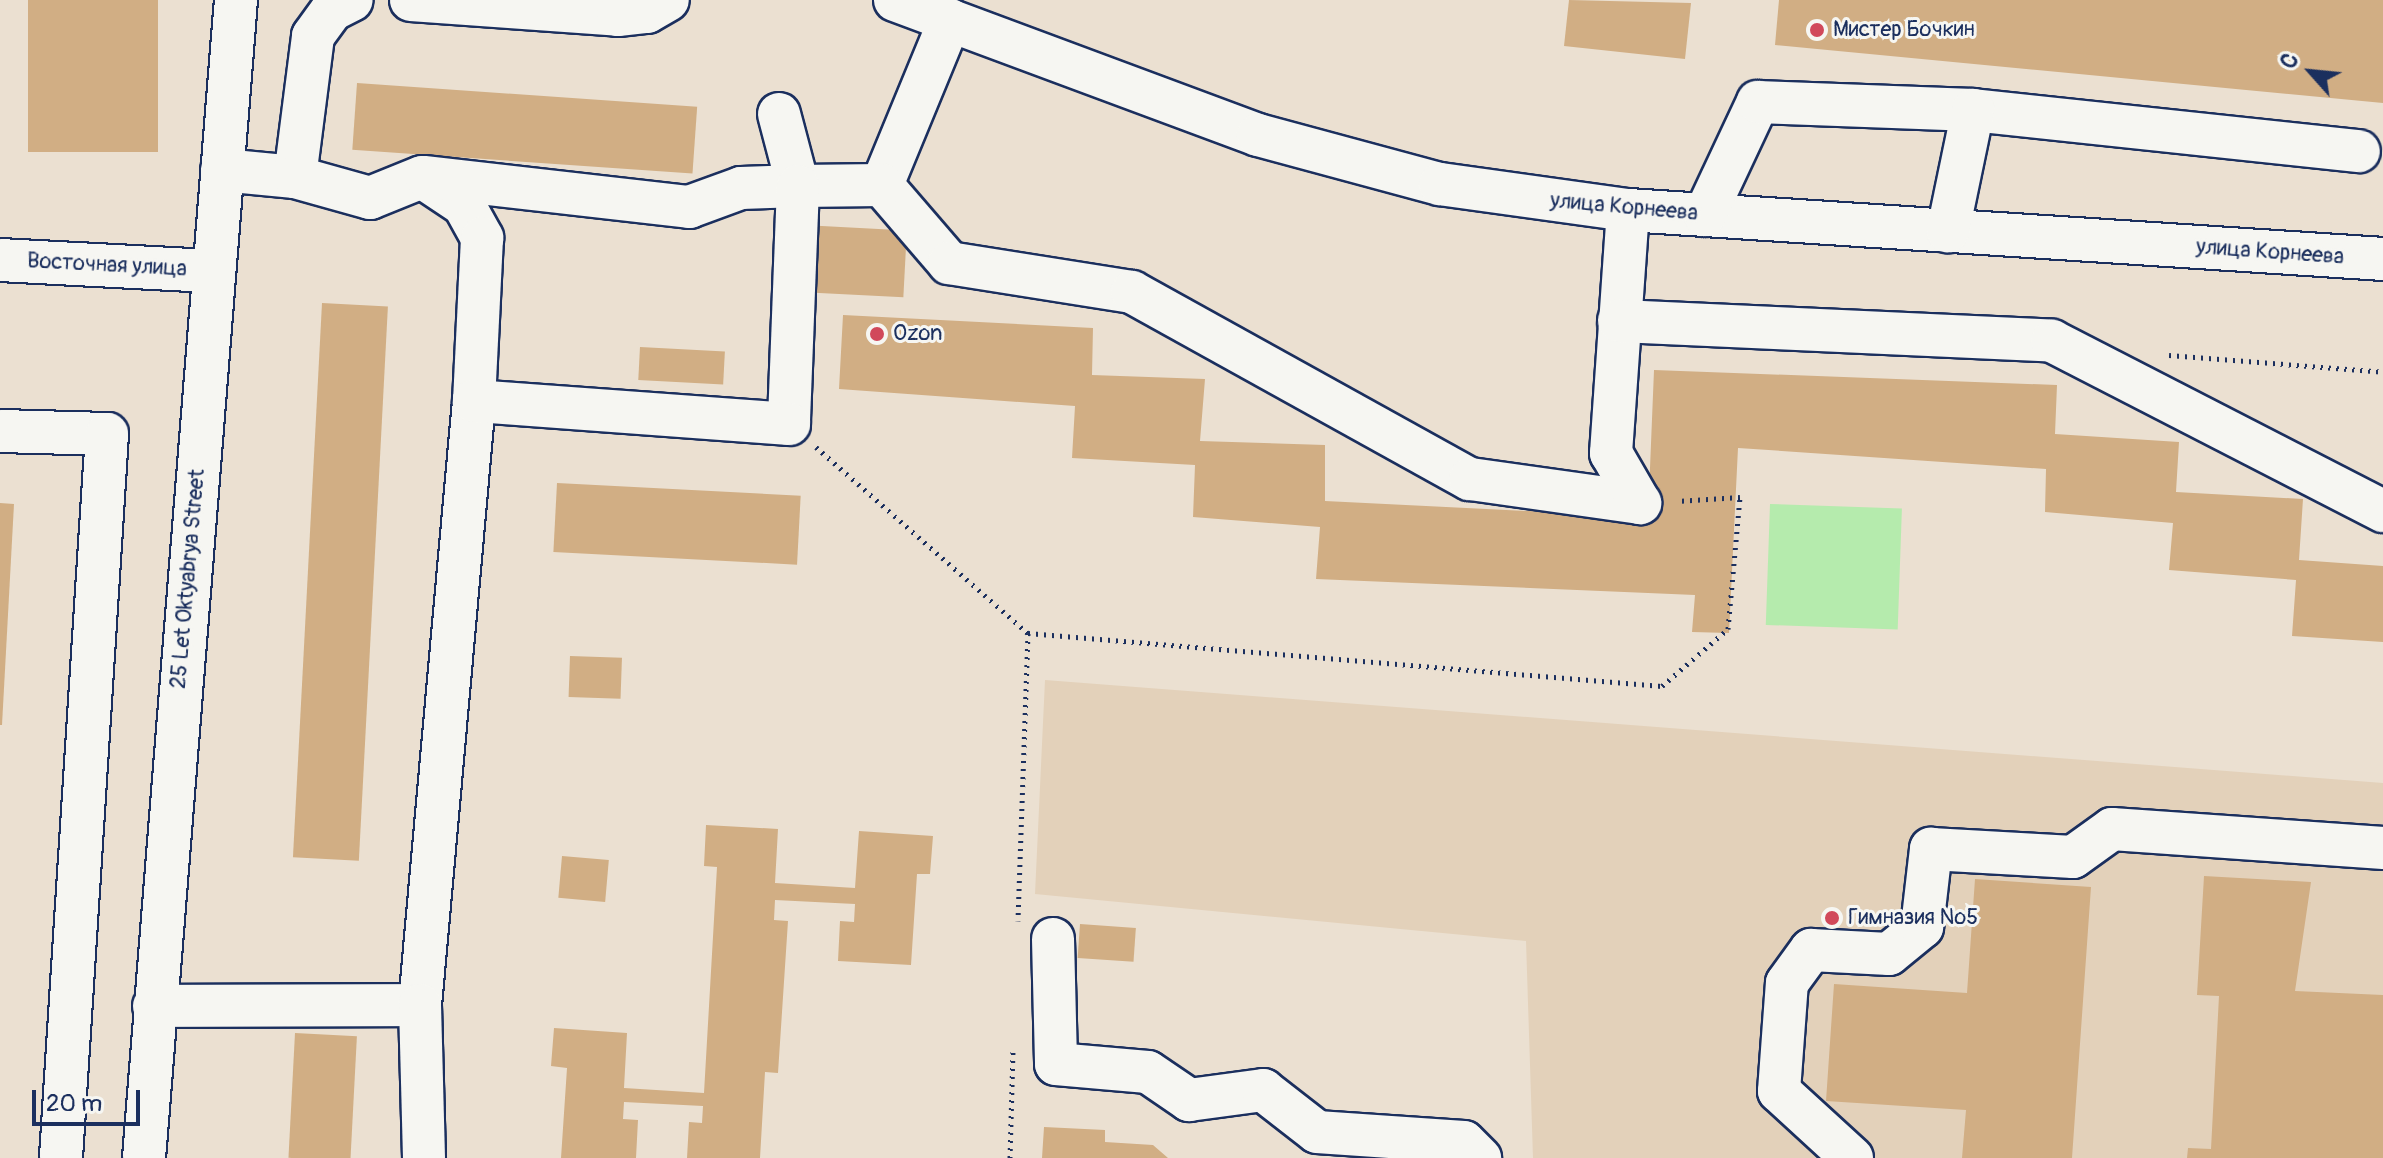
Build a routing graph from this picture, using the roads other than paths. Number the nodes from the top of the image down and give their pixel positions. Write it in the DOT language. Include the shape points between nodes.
graph roads {
  1 [pos="236,0"];
  2 [pos="352,0"];
  3 [pos="411,0"];
  4 [pos="668,0"];
  5 [pos="895,0"];
  6 [pos="950,20"];
  7 [pos="1973,110"];
  8 [pos="779,114"];
  9 [pos="2359,151"];
  10 [pos="222,170"];
  11 [pos="295,177"];
  12 [pos="422,177"];
  13 [pos="882,185"];
  14 [pos="798,186"];
  15 [pos="1628,210"];
  16 [pos="1705,215"];
  17 [pos="1948,231"];
  18 [pos="2383,259"];
  19 [pos="0,260"];
  20 [pos="213,271"];
  21 [pos="1619,321"];
  22 [pos="474,401"];
  23 [pos="0,431"];
  24 [pos="2383,511"];
  25 [pos="2383,848"];
  26 [pos="1035,937"];
  27 [pos="420,1005"];
  28 [pos="154,1006"];
  29 [pos="61,1158"];
  30 [pos="144,1158"];
  31 [pos="424,1158"];
  32 [pos="1480,1158"];
  33 [pos="1852,1158"];
  1 -- 10 [label="street, 25 Let Oktyabrya Street"];
  2 -- 11 [label="street" via="332,10 313,36"];
  3 -- 4 [label="street" via="618,15 647,12"];
  5 -- 6 [label="street, улица Корнеева"];
  6 -- 13 [label="street"];
  6 -- 15 [label="street, улица Корнеева" via="1328,157 1427,182"];
  7 -- 9 [label="street"];
  7 -- 16 [label="street" via="1758,102"];
  7 -- 17 [label="street"];
  8 -- 14 [label="street"];
  10 -- 11 [label="street"];
  10 -- 20 [label="street, 25 Let Oktyabrya Street"];
  11 -- 12 [label="street" via="370,198"];
  12 -- 14 [label="street" via="689,207 741,188"];
  12 -- 22 [label="street" via="464,205 482,238"];
  13 -- 14 [label="street"];
  13 -- 21 [label="street" via="949,263 1132,292 1470,479 1640,503 1611,453"];
  14 -- 22 [label="street" via="789,424"];
  15 -- 16 [label="street, улица Корнеева"];
  15 -- 21 [label="street"];
  16 -- 17 [label="street, улица Корнеева"];
  17 -- 18 [label="street, улица Корнеева"];
  19 -- 20 [label="street, Восточная улица"];
  20 -- 28 [label="street, 25 Let Oktyabrya Street"];
  21 -- 24 [label="street" via="2052,341"];
  22 -- 27 [label="street"];
  23 -- 29 [label="street" via="107,434"];
  25 -- 33 [label="street" via="2112,829 2073,857 1931,849 1922,927 1889,954 1811,950 1787,983 1779,1091"];
  26 -- 32 [label="street" via="1056,1064 1148,1072 1189,1100 1263,1090 1317,1132 1464,1142"];
  27 -- 28 [label="street"];
  27 -- 31 [label="street"];
  28 -- 30 [label="street, 25 Let Oktyabrya Street"];
}
